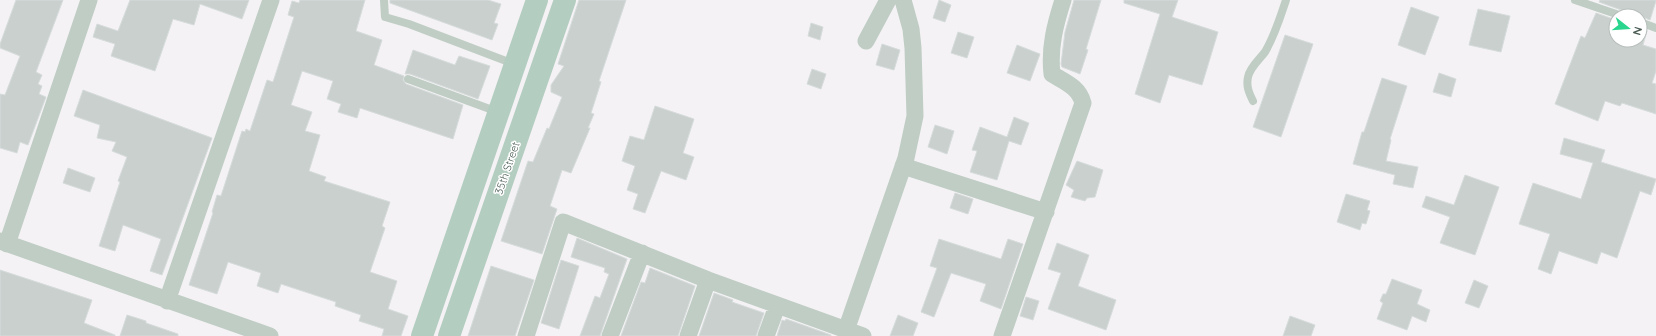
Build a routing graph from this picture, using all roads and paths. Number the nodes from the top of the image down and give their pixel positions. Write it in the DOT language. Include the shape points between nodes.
graph roads {
  1 [pos="89,0"];
  2 [pos="271,0"];
  3 [pos="384,0"];
  4 [pos="537,0"];
  5 [pos="565,0"];
  6 [pos="888,0"];
  7 [pos="903,0"];
  8 [pos="1063,0"];
  9 [pos="1286,0"];
  10 [pos="1575,0"];
  11 [pos="1608,11"];
  12 [pos="866,41"];
  13 [pos="515,64"];
  14 [pos="408,79"];
  15 [pos="1253,101"];
  16 [pos="499,112"];
  17 [pos="904,166"];
  18 [pos="1046,212"];
  19 [pos="4,242"];
  20 [pos="642,253"];
  21 [pos="708,280"];
  22 [pos="167,301"];
  23 [pos="777,306"];
  24 [pos="845,333"];
  25 [pos="270,336"];
  26 [pos="422,336"];
  27 [pos="449,336"];
  28 [pos="526,336"];
  29 [pos="610,336"];
  30 [pos="688,336"];
  31 [pos="766,336"];
  32 [pos="863,336"];
  33 [pos="1002,336"];
  1 -- 19 [label="street"];
  2 -- 22 [label="street"];
  3 -- 13 [label="lane" via="386,17"];
  4 -- 13 [label="main road"];
  5 -- 27 [label="main road, 35th Street"];
  6 -- 12 [label="street"];
  7 -- 17 [label="street" via="913,48 915,116"];
  8 -- 18 [label="street" via="1051,50 1052,74 1076,89 1083,103"];
  9 -- 15 [label="lane" via="1276,32 1248,76 1247,85"];
  10 -- 11 [label="lane"];
  13 -- 16 [label="main road"];
  14 -- 16 [label="lane"];
  16 -- 26 [label="main road"];
  17 -- 18 [label="street"];
  17 -- 24 [label="street"];
  18 -- 33 [label="street"];
  19 -- 22 [label="street"];
  20 -- 21 [label="street"];
  20 -- 28 [label="street" via="563,222"];
  20 -- 29 [label="street"];
  21 -- 23 [label="street"];
  21 -- 30 [label="street"];
  22 -- 25 [label="street"];
  23 -- 24 [label="street"];
  23 -- 31 [label="street"];
  24 -- 32 [label="street"];
}
